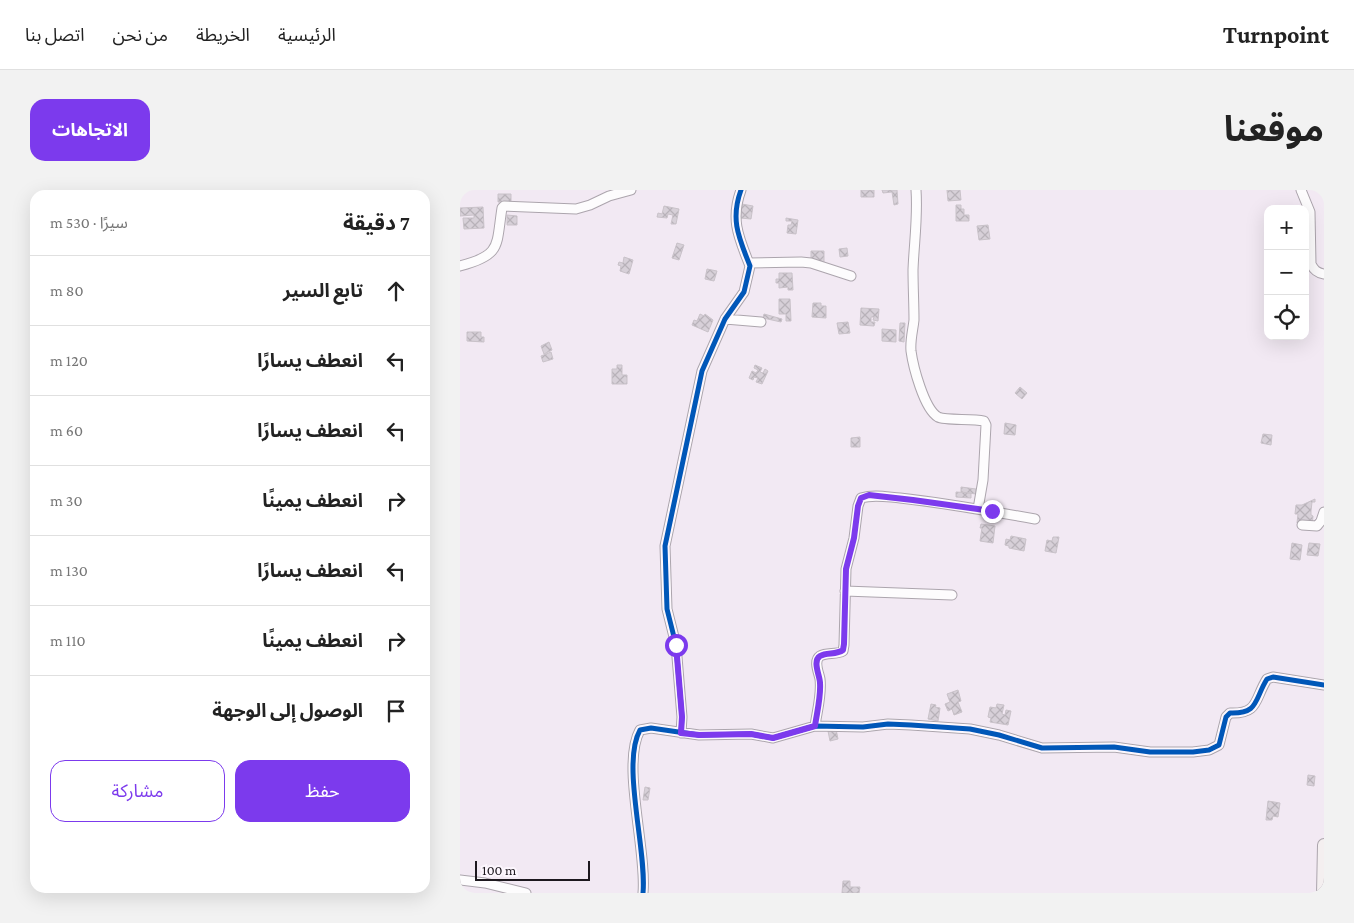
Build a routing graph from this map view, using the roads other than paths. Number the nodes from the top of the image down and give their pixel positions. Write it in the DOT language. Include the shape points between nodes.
graph roads {
  1 [pos="631,190"];
  2 [pos="741,190"];
  3 [pos="916,190"];
  4 [pos="1301,190"];
  5 [pos="749,263"];
  6 [pos="460,266"];
  7 [pos="1324,274"];
  8 [pos="851,276"];
  9 [pos="725,319"];
  10 [pos="761,322"];
  11 [pos="978,509"];
  12 [pos="1324,512"];
  13 [pos="1035,519"];
  14 [pos="1302,525"];
  15 [pos="845,591"];
  16 [pos="952,595"];
  17 [pos="1324,685"];
  18 [pos="815,726"];
  19 [pos="681,733"];
  20 [pos="1324,845"];
  21 [pos="460,880"];
  22 [pos="526,893"];
  23 [pos="643,893"];
  24 [pos="1323,893"];
  1 -- 6 [label="street" via="576,209 504,206 494,251 484,259"];
  2 -- 5 [label="street" via="735,218"];
  3 -- 11 [label="street" via="912,358 916,377 930,408 938,416 973,419 986,425"];
  4 -- 7 [label="street" via="1310,212 1311,264 1319,274"];
  5 -- 8 [label="street" via="811,263"];
  5 -- 9 [label="street" via="750,273 744,292"];
  9 -- 10 [label="street"];
  9 -- 19 [label="street" via="702,371 665,546 667,609 676,645"];
  11 -- 13 [label="street"];
  11 -- 15 [label="street" via="869,495 861,498 846,569"];
  12 -- 14 [label="street" via="1317,526"];
  15 -- 16 [label="street"];
  15 -- 18 [label="street" via="843,650 820,656 816,665 820,698"];
  17 -- 18 [label="street" via="1273,677 1267,679 1251,709 1230,713 1226,717 1218,745 1194,752 1150,752 1114,747 1042,748 970,729 888,724"];
  18 -- 19 [label="street" via="773,738 751,734"];
  19 -- 23 [label="street" via="651,728 640,730 636,738 634,771"];
  20 -- 24 [label="street"];
  21 -- 22 [label="street"];
}
